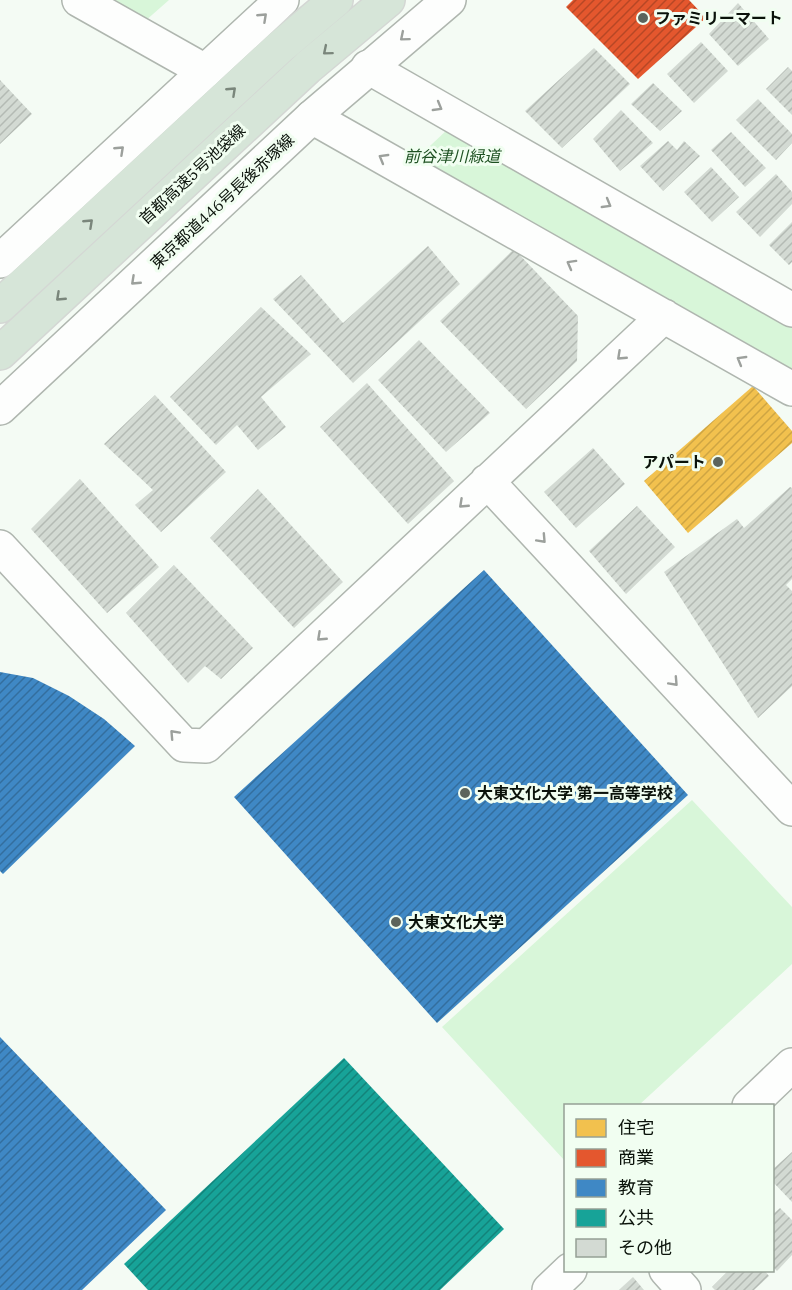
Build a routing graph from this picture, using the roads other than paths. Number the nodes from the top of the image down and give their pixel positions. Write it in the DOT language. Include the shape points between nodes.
graph roads {
  1 [pos="79,0"];
  2 [pos="282,0"];
  3 [pos="336,0"];
  4 [pos="388,0"];
  5 [pos="449,0"];
  6 [pos="368,68"];
  7 [pos="205,71"];
  8 [pos="312,117"];
  9 [pos="0,261"];
  10 [pos="0,306"];
  11 [pos="792,310"];
  12 [pos="664,316"];
  13 [pos="0,353"];
  14 [pos="792,389"];
  15 [pos="0,408"];
  16 [pos="488,481"];
  17 [pos="0,548"];
  18 [pos="792,809"];
  19 [pos="792,1065"];
  20 [pos="751,1104"];
  21 [pos="568,1272"];
  22 [pos="668,1272"];
  23 [pos="549,1290"];
  24 [pos="684,1290"];
  1 -- 7 [label="street"];
  7 -- 2 [label="street, one-way"];
  10 -- 3 [label="highway, 首都高速5号池袋線, one-way"];
  4 -- 13 [label="highway, 首都高速5号池袋線, one-way" via="308,67"];
  5 -- 6 [label="street, 東京都道446号長後赤塚線, one-way"];
  6 -- 8 [label="street, 東京都道446号長後赤塚線"];
  6 -- 11 [label="street, one-way"];
  9 -- 7 [label="street, one-way"];
  12 -- 8 [label="street, one-way"];
  8 -- 15 [label="street, 東京都道446号長後赤塚線, one-way"];
  14 -- 12 [label="street, one-way"];
  12 -- 16 [label="street, one-way"];
  16 -- 17 [label="street, one-way" via="206,746 184,745"];
  16 -- 18 [label="street, one-way"];
  19 -- 20 [label="street"];
  21 -- 23 [label="street"];
  22 -- 24 [label="street"];
}
